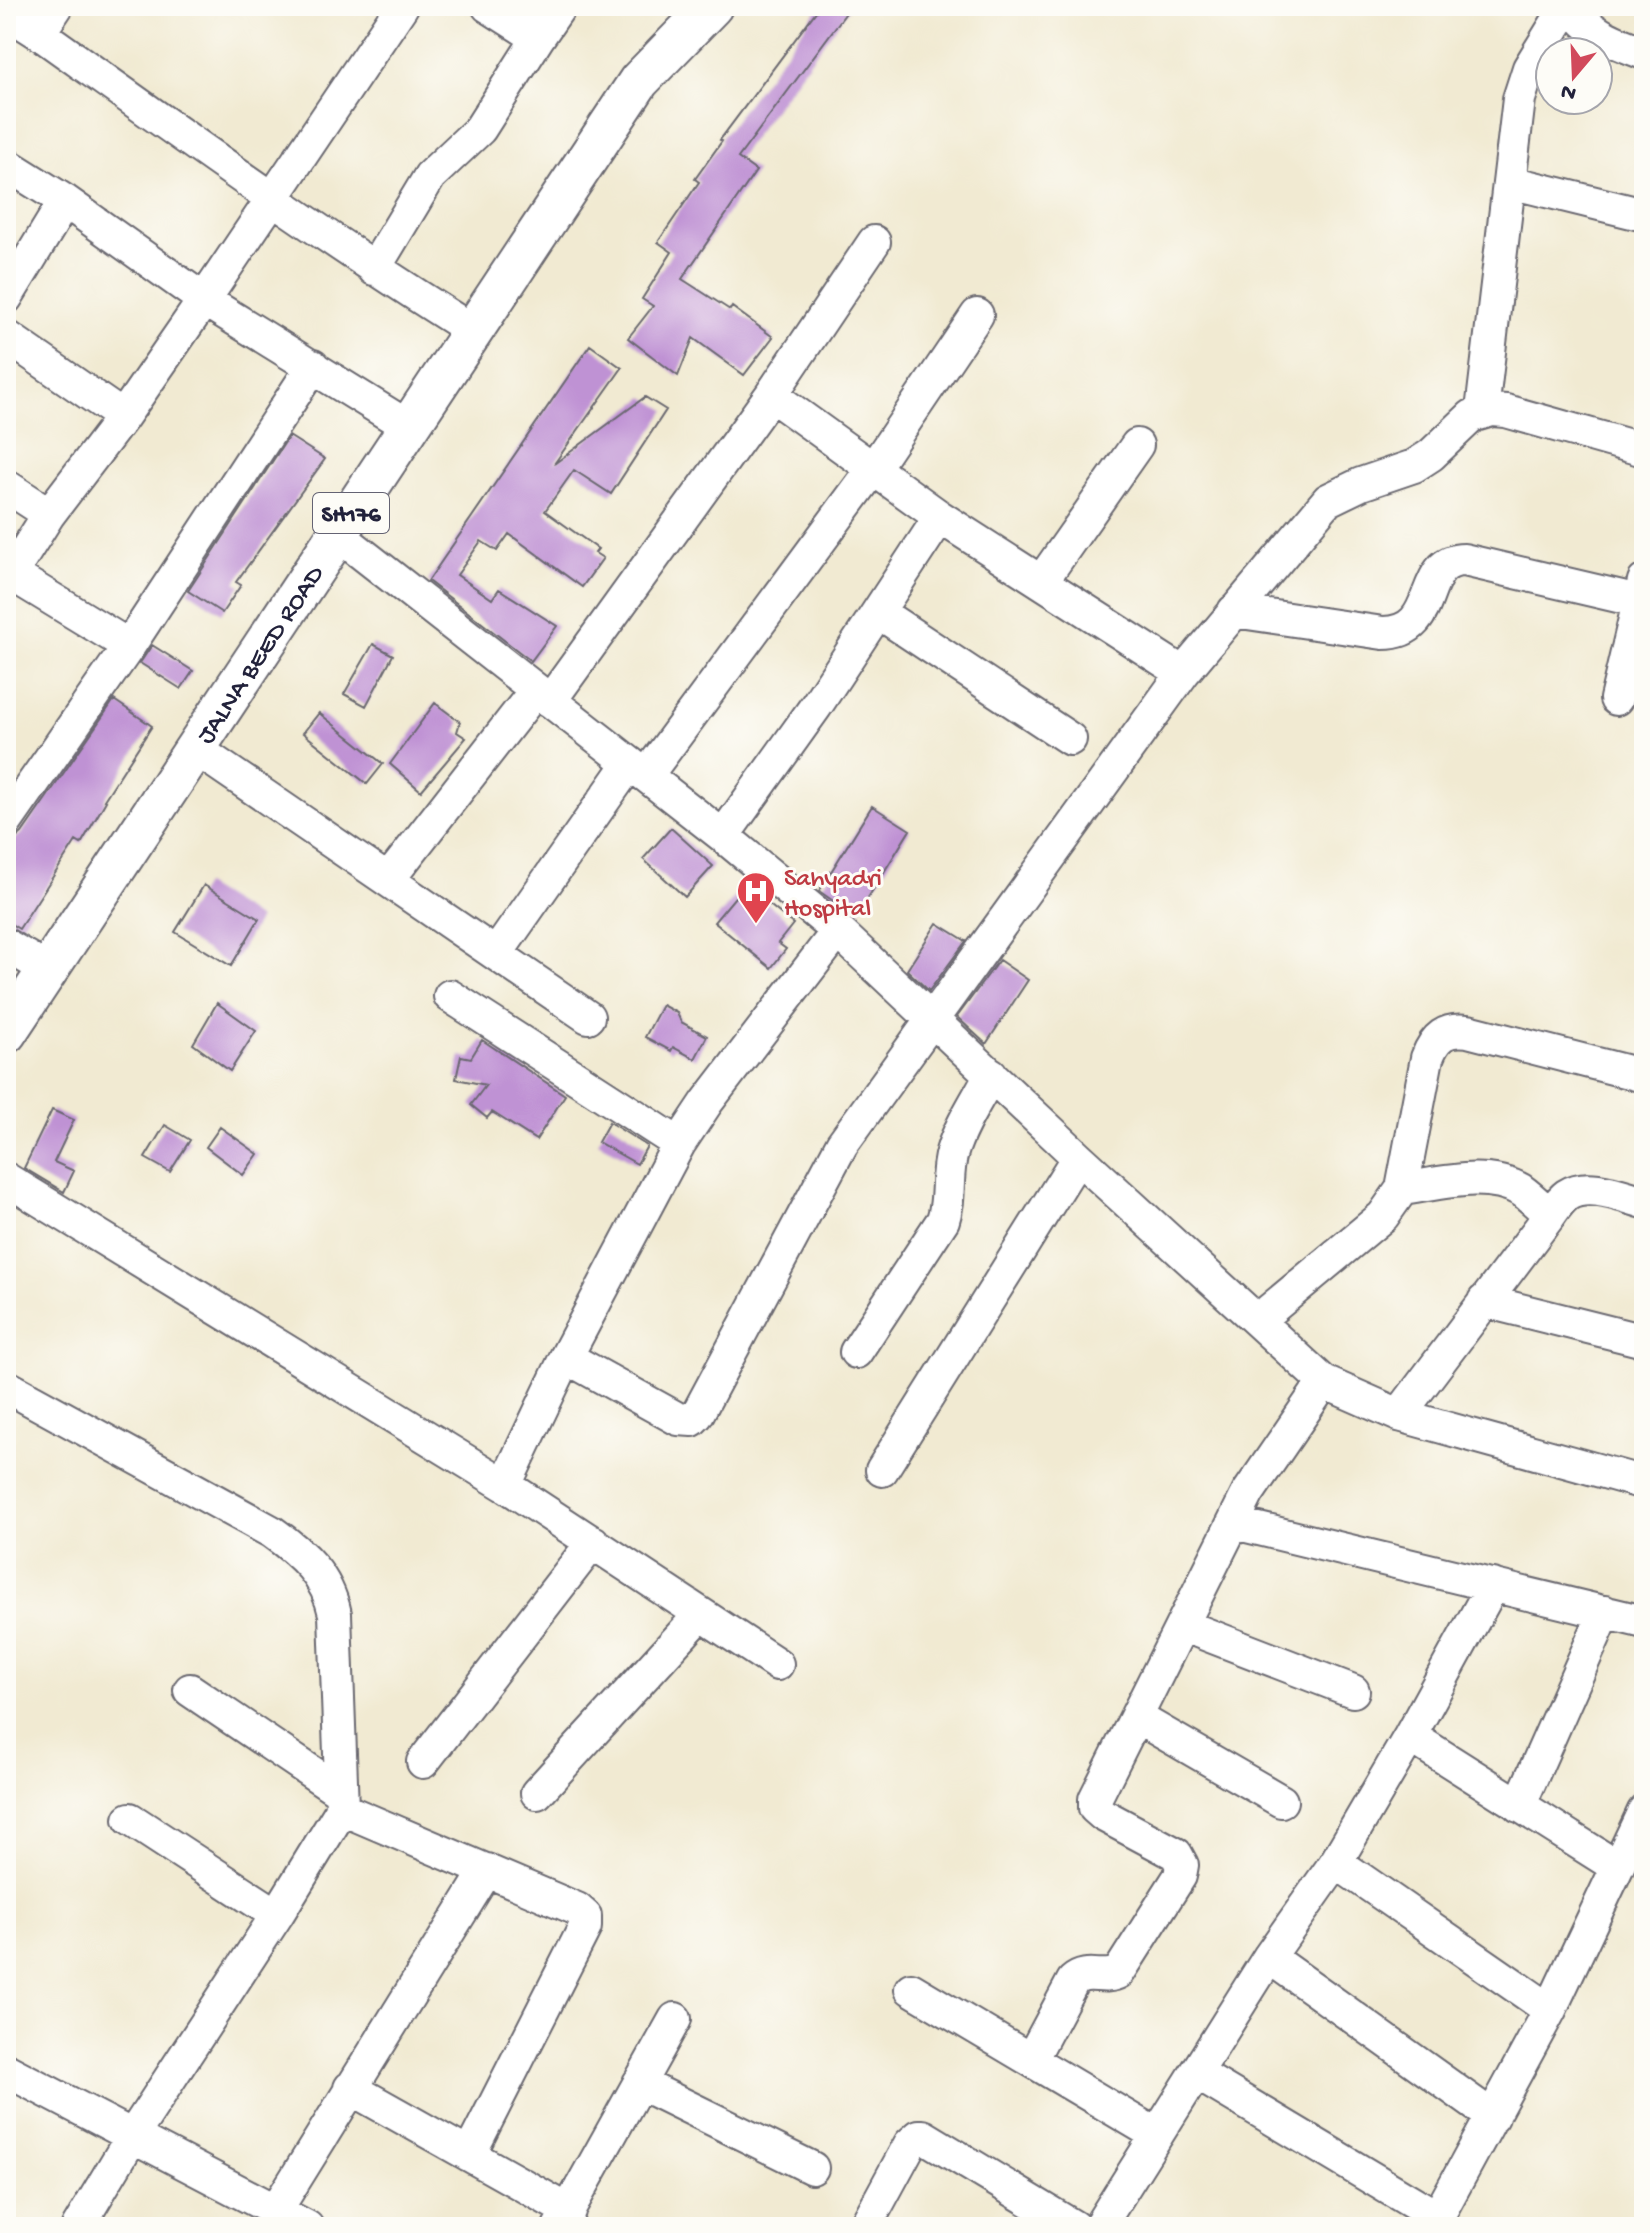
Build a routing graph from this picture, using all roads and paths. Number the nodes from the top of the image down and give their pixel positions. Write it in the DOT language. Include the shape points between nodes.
graph roads {
  1 [pos="57,6"];
  2 [pos="402,6"];
  3 [pos="488,6"];
  4 [pos="560,6"];
  5 [pos="712,6"];
  6 [pos="1569,6"];
  7 [pos="6,12"];
  8 [pos="39,33"];
  9 [pos="538,38"];
  10 [pos="1644,53"];
  11 [pos="6,164"];
  12 [pos="1510,182"];
  13 [pos="270,199"];
  14 [pos="65,201"];
  15 [pos="1644,215"];
  16 [pos="874,242"];
  17 [pos="374,269"];
  18 [pos="6,298"];
  19 [pos="204,300"];
  20 [pos="977,315"];
  21 [pos="473,331"];
  22 [pos="6,336"];
  23 [pos="313,366"];
  24 [pos="771,395"];
  25 [pos="1482,411"];
  26 [pos="123,417"];
  27 [pos="409,427"];
  28 [pos="1137,445"];
  29 [pos="1644,450"];
  30 [pos="873,469"];
  31 [pos="6,486"];
  32 [pos="49,514"];
  33 [pos="940,517"];
  34 [pos="337,534"];
  35 [pos="9,578"];
  36 [pos="1041,582"];
  37 [pos="1642,591"];
  38 [pos="1234,611"];
  39 [pos="878,612"];
  40 [pos="129,646"];
  41 [pos="1183,673"];
  42 [pos="543,696"];
  43 [pos="1616,699"];
  44 [pos="1070,739"];
  45 [pos="196,749"];
  46 [pos="638,770"];
  47 [pos="6,822"];
  48 [pos="723,836"];
  49 [pos="388,880"];
  50 [pos="838,931"];
  51 [pos="6,945"];
  52 [pos="496,954"];
  53 [pos="48,970"];
  54 [pos="450,996"];
  55 [pos="588,1017"];
  56 [pos="931,1017"];
  57 [pos="6,1033"];
  58 [pos="991,1074"];
  59 [pos="1644,1076"];
  60 [pos="679,1144"];
  61 [pos="1078,1157"];
  62 [pos="6,1179"];
  63 [pos="1402,1189"];
  64 [pos="1644,1202"];
  65 [pos="1550,1215"];
  66 [pos="1484,1301"];
  67 [pos="1258,1320"];
  68 [pos="1644,1341"];
  69 [pos="856,1352"];
  70 [pos="566,1357"];
  71 [pos="1324,1382"];
  72 [pos="6,1386"];
  73 [pos="1399,1415"];
  74 [pos="882,1470"];
  75 [pos="1644,1483"];
  76 [pos="505,1485"];
  77 [pos="1234,1523"];
  78 [pos="593,1542"];
  79 [pos="1493,1585"];
  80 [pos="1605,1612"];
  81 [pos="700,1615"];
  82 [pos="1644,1622"];
  83 [pos="1182,1625"];
  84 [pos="777,1664"];
  85 [pos="190,1690"];
  86 [pos="1353,1691"];
  87 [pos="1136,1717"];
  88 [pos="1410,1736"];
  89 [pos="423,1762"];
  90 [pos="537,1793"];
  91 [pos="342,1800"];
  92 [pos="1281,1801"];
  93 [pos="1519,1806"];
  94 [pos="1644,1811"];
  95 [pos="130,1819"];
  96 [pos="1336,1862"];
  97 [pos="1617,1867"];
  98 [pos="487,1870"];
  99 [pos="277,1915"];
  100 [pos="1269,1957"];
  101 [pos="911,1989"];
  102 [pos="1550,2010"];
  103 [pos="675,2019"];
  104 [pos="1031,2060"];
  105 [pos="6,2070"];
  106 [pos="1196,2073"];
  107 [pos="639,2083"];
  108 [pos="350,2088"];
  109 [pos="1493,2117"];
  110 [pos="133,2135"];
  111 [pos="1157,2135"];
  112 [pos="469,2155"];
  113 [pos="812,2168"];
  114 [pos="276,2210"];
  115 [pos="1034,2216"];
  116 [pos="564,2219"];
  117 [pos="1434,2222"];
  118 [pos="80,2226"];
  119 [pos="307,2227"];
  120 [pos="865,2227"];
  121 [pos="1074,2227"];
  122 [pos="1099,2227"];
  1 -- 8 [label="street"];
  2 -- 13 [label="street"];
  3 -- 9 [label="street"];
  4 -- 9 [label="street"];
  5 -- 21 [label="main road, JALNA BEED ROAD / SH176" via="639,81"];
  6 -- 10 [label="street" via="1601,36"];
  6 -- 12 [label="street" via="1524,81"];
  7 -- 8 [label="street"];
  8 -- 13 [label="street"];
  9 -- 17 [label="street" via="480,129 430,176"];
  11 -- 14 [label="street"];
  12 -- 15 [label="street"];
  12 -- 25 [label="street"];
  13 -- 17 [label="street"];
  13 -- 19 [label="street"];
  14 -- 18 [label="street"];
  14 -- 19 [label="street"];
  16 -- 24 [label="street"];
  17 -- 21 [label="street"];
  19 -- 23 [label="street"];
  19 -- 26 [label="street"];
  20 -- 30 [label="street"];
  21 -- 27 [label="main road, JALNA BEED ROAD / SH176"];
  22 -- 26 [label="street"];
  23 -- 27 [label="street"];
  23 -- 40 [label="street"];
  24 -- 30 [label="street"];
  24 -- 42 [label="street"];
  25 -- 29 [label="street" via="1506,411"];
  25 -- 38 [label="street" via="1414,466 1328,500"];
  26 -- 32 [label="street"];
  27 -- 34 [label="main road, JALNA BEED ROAD / SH176"];
  28 -- 36 [label="street"];
  30 -- 33 [label="street"];
  30 -- 46 [label="street"];
  31 -- 32 [label="street"];
  32 -- 35 [label="street"];
  33 -- 36 [label="street"];
  33 -- 39 [label="street"];
  34 -- 42 [label="street"];
  34 -- 45 [label="main road, JALNA BEED ROAD / SH176"];
  35 -- 40 [label="street"];
  36 -- 41 [label="street"];
  37 -- 38 [label="street" via="1454,560 1444,565 1415,622 1402,631 1383,633"];
  37 -- 43 [label="street"];
  38 -- 41 [label="street"];
  39 -- 44 [label="street"];
  39 -- 48 [label="street"];
  40 -- 47 [label="street"];
  41 -- 56 [label="street"];
  42 -- 46 [label="street"];
  42 -- 49 [label="street"];
  45 -- 49 [label="street"];
  45 -- 53 [label="main road, JALNA BEED ROAD / SH176"];
  46 -- 48 [label="street"];
  46 -- 52 [label="street"];
  48 -- 50 [label="street"];
  49 -- 52 [label="street"];
  50 -- 56 [label="street"];
  50 -- 60 [label="street"];
  51 -- 53 [label="street"];
  52 -- 55 [label="street"];
  53 -- 57 [label="main road, JALNA BEED ROAD / SH176"];
  54 -- 60 [label="street"];
  56 -- 58 [label="street"];
  56 -- 70 [label="street" via="825,1172 692,1420 678,1419"];
  58 -- 61 [label="street"];
  58 -- 69 [label="street" via="952,1149 943,1220"];
  59 -- 63 [label="street" via="1468,1031 1446,1032 1427,1058"];
  60 -- 70 [label="street"];
  61 -- 67 [label="street"];
  61 -- 74 [label="street"];
  62 -- 76 [label="street"];
  63 -- 65 [label="street" via="1499,1181 1522,1191"];
  63 -- 67 [label="street" via="1383,1216"];
  64 -- 65 [label="street" via="1578,1190"];
  65 -- 66 [label="street"];
  66 -- 68 [label="street"];
  66 -- 73 [label="street"];
  67 -- 71 [label="street"];
  70 -- 76 [label="street"];
  71 -- 73 [label="street"];
  71 -- 77 [label="street" via="1248,1493"];
  72 -- 91 [label="street" via="272,1532 319,1573 335,1614"];
  73 -- 75 [label="street"];
  76 -- 78 [label="street"];
  77 -- 79 [label="street"];
  77 -- 83 [label="street"];
  78 -- 81 [label="street"];
  78 -- 89 [label="street"];
  79 -- 80 [label="street"];
  79 -- 88 [label="street"];
  80 -- 82 [label="street"];
  80 -- 93 [label="street"];
  81 -- 84 [label="street"];
  81 -- 90 [label="street"];
  83 -- 86 [label="street"];
  83 -- 87 [label="street"];
  85 -- 91 [label="street"];
  87 -- 92 [label="street"];
  87 -- 104 [label="street" via="1094,1804 1103,1815 1176,1854 1182,1871 1119,1972 1109,1977 1085,1974 1073,1981"];
  88 -- 93 [label="street"];
  88 -- 96 [label="street"];
  91 -- 98 [label="street"];
  91 -- 99 [label="street"];
  93 -- 97 [label="street"];
  94 -- 97 [label="street"];
  95 -- 99 [label="street"];
  96 -- 100 [label="street"];
  96 -- 102 [label="street"];
  97 -- 102 [label="street"];
  98 -- 108 [label="street"];
  98 -- 112 [label="street" via="577,1909 586,1922"];
  99 -- 110 [label="street"];
  100 -- 106 [label="street"];
  100 -- 109 [label="street"];
  101 -- 104 [label="street"];
  102 -- 109 [label="street"];
  103 -- 107 [label="street"];
  104 -- 111 [label="street"];
  105 -- 110 [label="street"];
  106 -- 111 [label="street"];
  106 -- 117 [label="street"];
  107 -- 113 [label="street"];
  107 -- 116 [label="street"];
  108 -- 112 [label="street"];
  108 -- 114 [label="street"];
  109 -- 117 [label="street"];
  110 -- 114 [label="street"];
  110 -- 118 [label="street"];
  111 -- 122 [label="street"];
  112 -- 116 [label="street"];
  114 -- 119 [label="street"];
  115 -- 120 [label="street" via="930,2138 919,2136"];
  115 -- 121 [label="street"];
}
